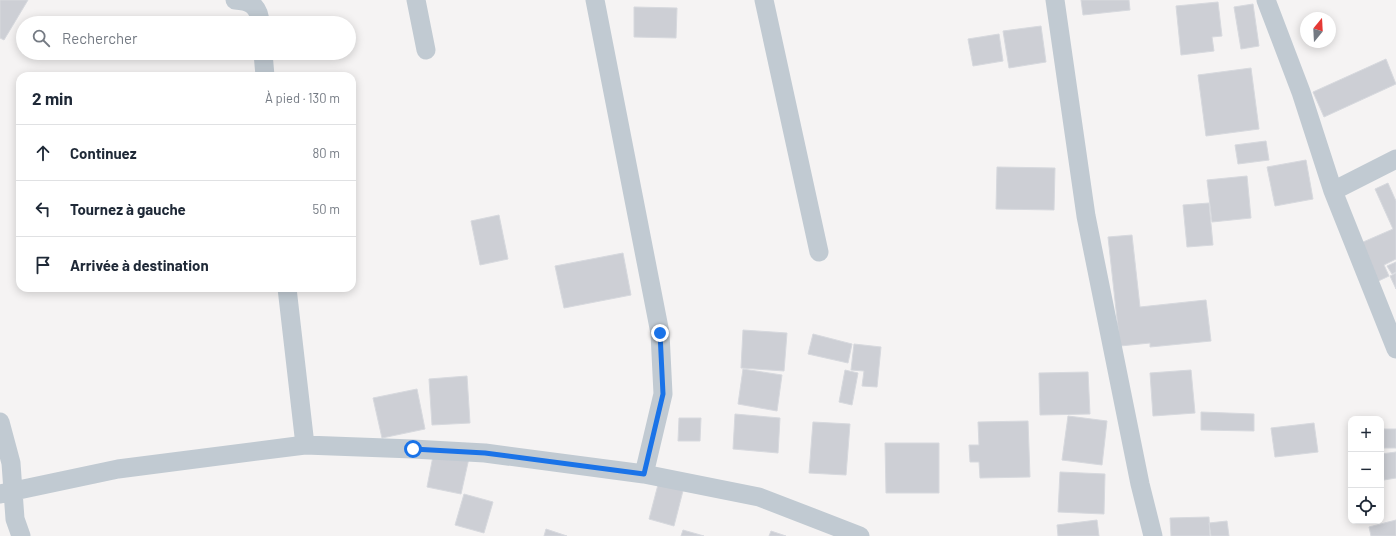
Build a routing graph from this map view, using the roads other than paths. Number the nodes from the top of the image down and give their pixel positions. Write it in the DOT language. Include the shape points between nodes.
graph roads {
  1 [pos="236,0"];
  2 [pos="416,0"];
  3 [pos="595,0"];
  4 [pos="764,0"];
  5 [pos="1055,0"];
  6 [pos="1266,0"];
  7 [pos="260,16"];
  8 [pos="426,50"];
  9 [pos="264,60"];
  10 [pos="265,72"];
  11 [pos="1396,158"];
  12 [pos="1332,191"];
  13 [pos="819,252"];
  14 [pos="287,292"];
  15 [pos="1396,349"];
  16 [pos="0,422"];
  17 [pos="305,445"];
  18 [pos="644,474"];
  19 [pos="7,493"];
  20 [pos="21,536"];
  21 [pos="860,536"];
  22 [pos="1152,536"];
  1 -- 7 [label="street" via="246,1 255,7"];
  2 -- 8 [label="street"];
  3 -- 18 [label="street" via="660,333 663,394"];
  4 -- 13 [label="street"];
  5 -- 22 [label="street" via="1086,216"];
  6 -- 12 [label="street" via="1301,92"];
  9 -- 10 [label="street"];
  11 -- 12 [label="street"];
  12 -- 15 [label="street"];
  14 -- 17 [label="street"];
  16 -- 19 [label="street" via="11,463"];
  17 -- 18 [label="street" via="485,453"];
  17 -- 19 [label="street" via="118,468"];
  18 -- 21 [label="street" via="759,497"];
  19 -- 20 [label="street"];
}
